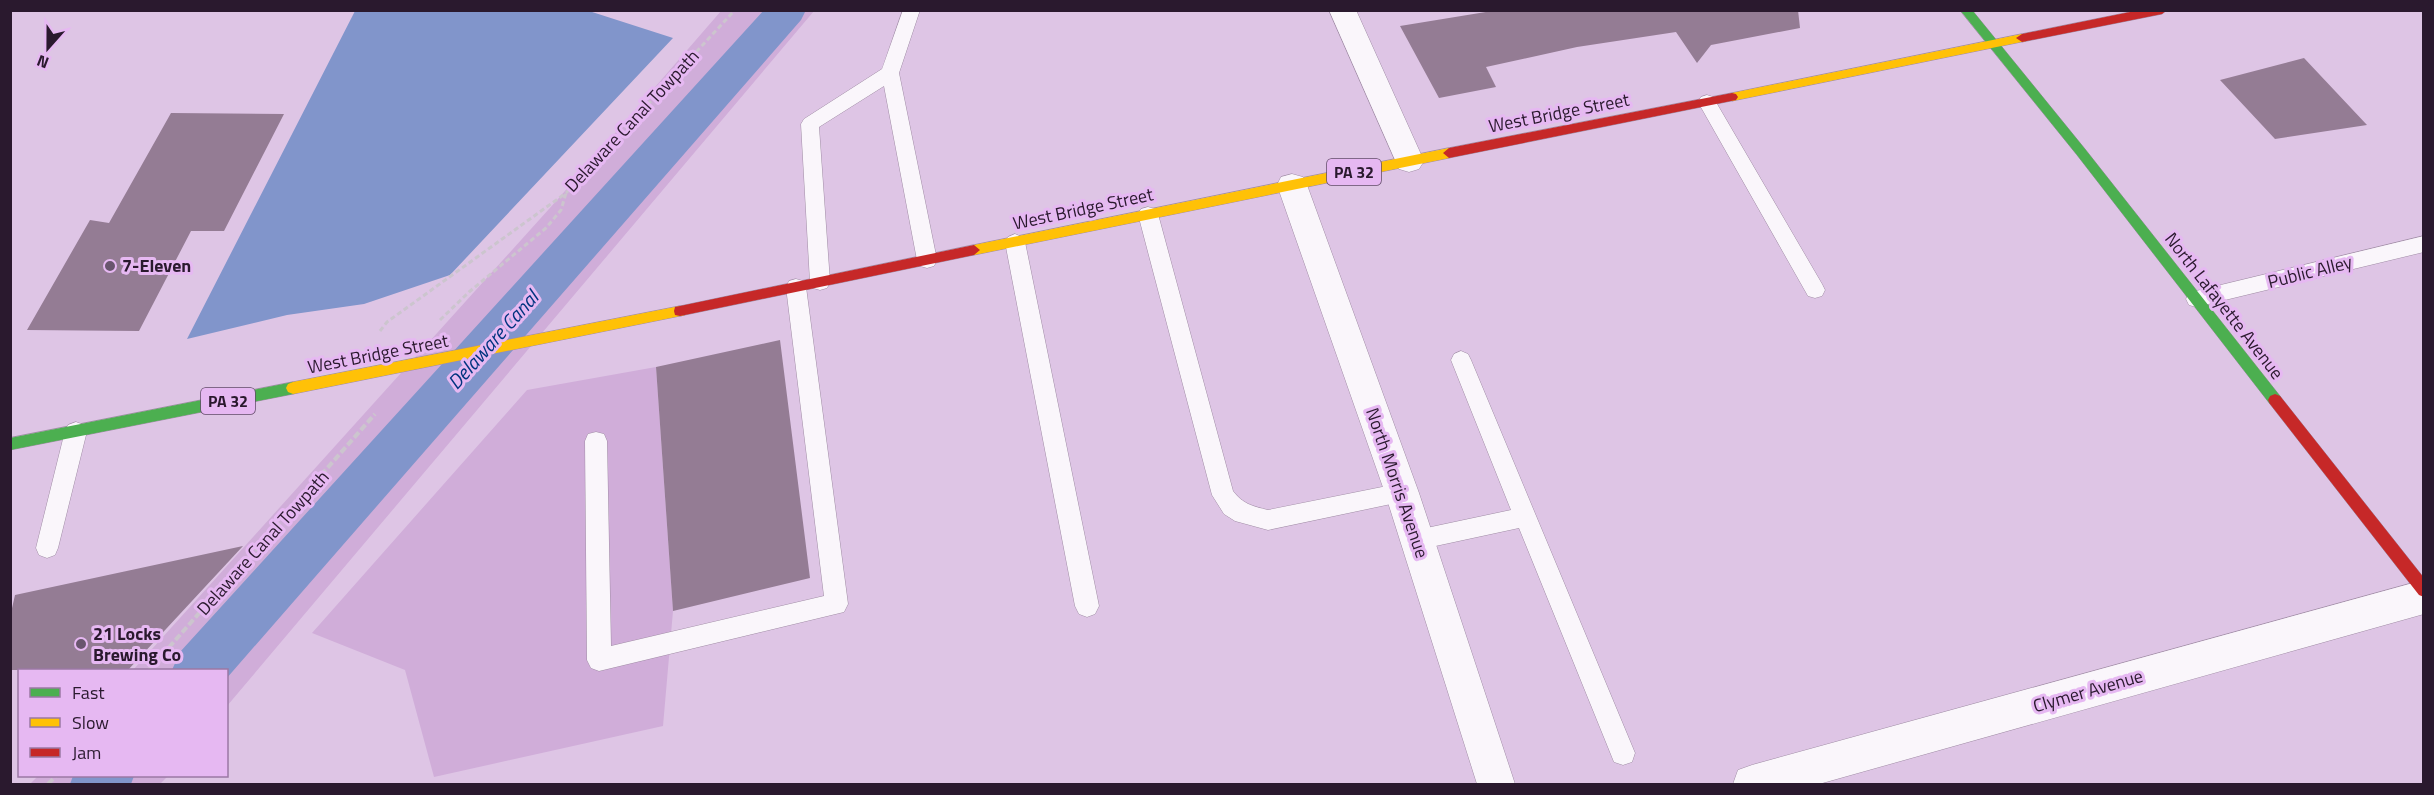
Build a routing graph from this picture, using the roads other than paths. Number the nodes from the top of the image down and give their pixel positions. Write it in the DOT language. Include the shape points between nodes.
graph roads {
  1 [pos="912,10"];
  2 [pos="1342,10"];
  3 [pos="1965,10"];
  4 [pos="2162,10"];
  5 [pos="1994,46"];
  6 [pos="890,73"];
  7 [pos="1707,102"];
  8 [pos="1409,162"];
  9 [pos="1292,185"];
  10 [pos="1148,214"];
  11 [pos="1015,242"];
  12 [pos="2424,244"];
  13 [pos="927,260"];
  14 [pos="820,282"];
  15 [pos="796,287"];
  16 [pos="1815,290"];
  17 [pos="2196,299"];
  18 [pos="1461,360"];
  19 [pos="76,431"];
  20 [pos="596,441"];
  21 [pos="10,444"];
  22 [pos="1402,493"];
  23 [pos="1525,517"];
  24 [pos="1417,540"];
  25 [pos="47,548"];
  26 [pos="2424,590"];
  27 [pos="2424,597"];
  28 [pos="1088,606"];
  29 [pos="1623,753"];
  30 [pos="1776,781"];
  31 [pos="1496,784"];
  1 -- 6 [label="lane"];
  2 -- 8 [label="street"];
  3 -- 5 [label="main road, North Lafayette Avenue"];
  4 -- 5 [label="main road, West Bridge Street / PA 32"];
  5 -- 7 [label="main road, West Bridge Street / PA 32"];
  5 -- 17 [label="main road, North Lafayette Avenue"];
  6 -- 13 [label="lane"];
  6 -- 14 [label="lane" via="810,124"];
  7 -- 8 [label="main road, West Bridge Street / PA 32"];
  7 -- 16 [label="lane"];
  8 -- 9 [label="main road, West Bridge Street / PA 32"];
  9 -- 10 [label="main road, West Bridge Street / PA 32"];
  9 -- 22 [label="street, North Morris Avenue"];
  10 -- 11 [label="main road, West Bridge Street / PA 32"];
  10 -- 22 [label="lane" via="1223,495 1232,507 1255,519 1268,520"];
  11 -- 13 [label="main road, West Bridge Street / PA 32"];
  11 -- 28 [label="lane"];
  12 -- 17 [label="lane, Public Alley"];
  13 -- 14 [label="main road, West Bridge Street / PA 32"];
  14 -- 15 [label="main road, West Bridge Street / PA 32"];
  15 -- 19 [label="main road, West Bridge Street / PA 32"];
  15 -- 20 [label="lane" via="836,604 599,660"];
  17 -- 26 [label="main road, North Lafayette Avenue"];
  18 -- 23 [label="lane"];
  19 -- 21 [label="main road, West Bridge Street / PA 32"];
  19 -- 25 [label="lane"];
  22 -- 24 [label="street, North Morris Avenue"];
  23 -- 24 [label="lane"];
  23 -- 29 [label="lane"];
  24 -- 31 [label="street, North Morris Avenue"];
  27 -- 30 [label="street, Clymer Avenue"];
}
